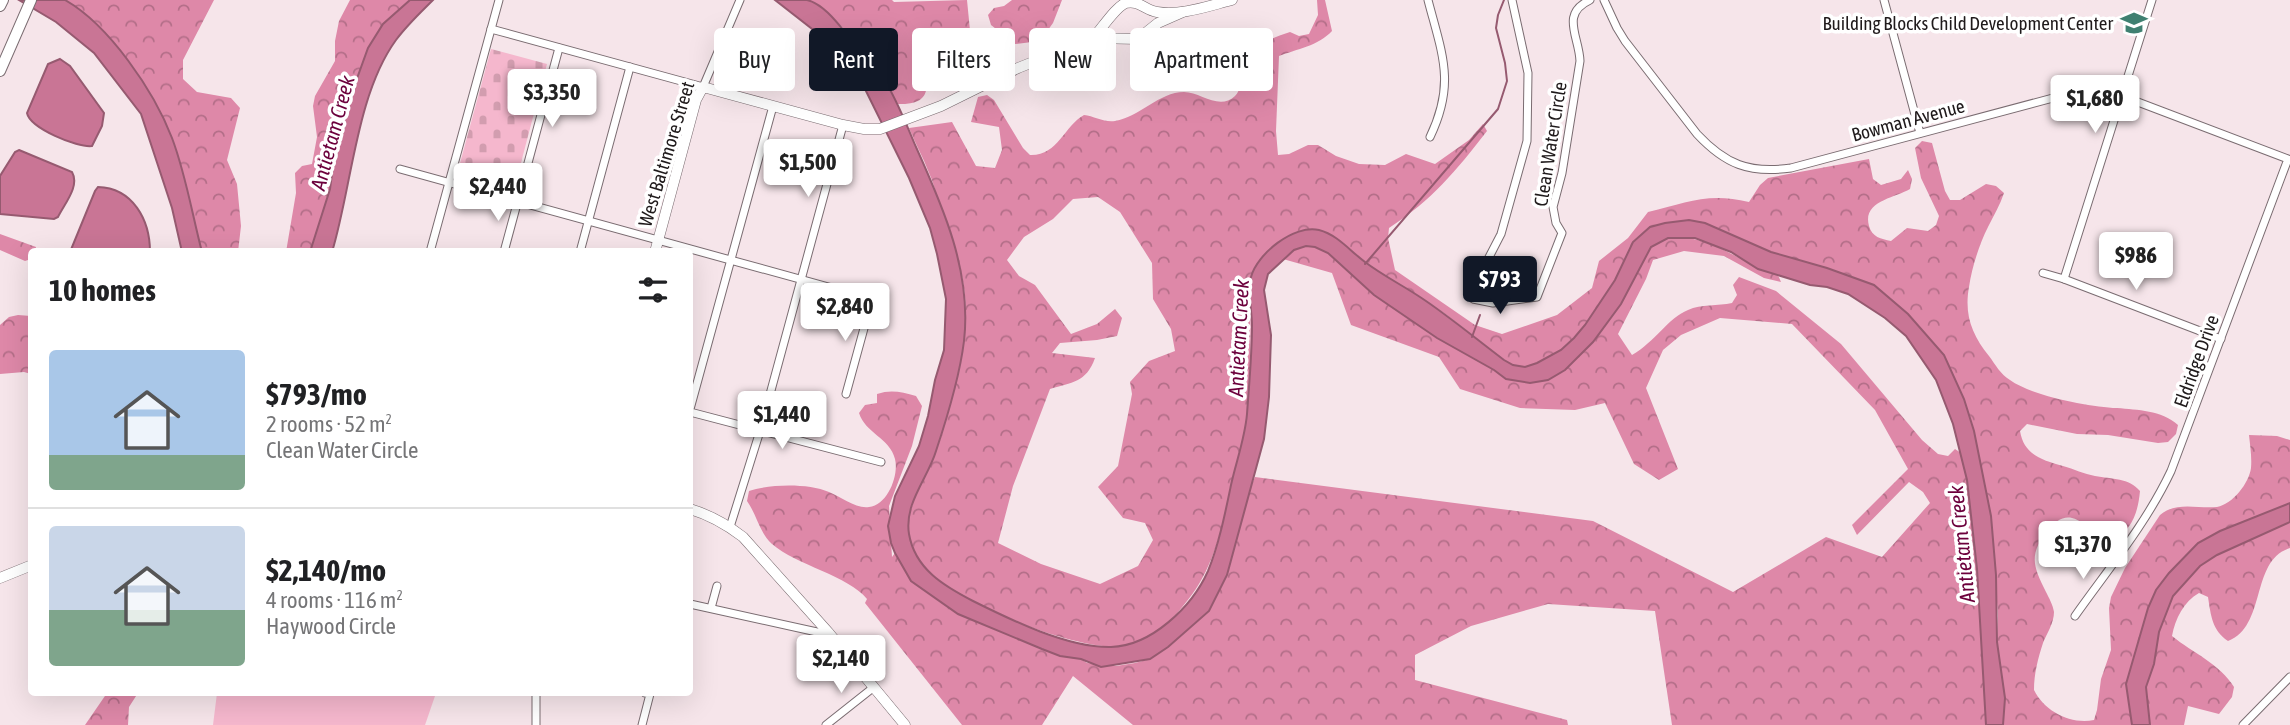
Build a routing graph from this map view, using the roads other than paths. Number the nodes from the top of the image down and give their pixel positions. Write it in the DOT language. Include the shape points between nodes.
graph roads {
  1 [pos="3,0"];
  2 [pos="31,0"];
  3 [pos="499,0"];
  4 [pos="740,0"];
  5 [pos="1232,0"];
  6 [pos="1428,0"];
  7 [pos="1512,0"];
  8 [pos="1590,0"];
  9 [pos="1604,0"];
  10 [pos="1884,0"];
  11 [pos="2152,0"];
  12 [pos="1134,1"];
  13 [pos="0,6"];
  14 [pos="1117,7"];
  15 [pos="1146,8"];
  16 [pos="1183,12"];
  17 [pos="1101,28"];
  18 [pos="1149,28"];
  19 [pos="1154,28"];
  20 [pos="491,29"];
  21 [pos="1116,39"];
  22 [pos="1126,39"];
  23 [pos="1130,39"];
  24 [pos="559,48"];
  25 [pos="1029,63"];
  26 [pos="630,67"];
  27 [pos="0,71"];
  28 [pos="703,87"];
  29 [pos="2122,96"];
  30 [pos="773,106"];
  31 [pos="844,125"];
  32 [pos="1920,134"];
  33 [pos="1430,137"];
  34 [pos="2288,159"];
  35 [pos="400,169"];
  36 [pos="448,183"];
  37 [pos="518,202"];
  38 [pos="588,222"];
  39 [pos="658,241"];
  40 [pos="431,248"];
  41 [pos="506,248"];
  42 [pos="581,248"];
  43 [pos="656,248"];
  44 [pos="683,248"];
  45 [pos="693,251"];
  46 [pos="730,261"];
  47 [pos="2043,273"];
  48 [pos="2064,279"];
  49 [pos="801,280"];
  50 [pos="2221,339"];
  51 [pos="846,394"];
  52 [pos="693,400"];
  53 [pos="693,412"];
  54 [pos="760,430"];
  55 [pos="881,463"];
  56 [pos="693,510"];
  57 [pos="730,527"];
  58 [pos="28,567"];
  59 [pos="0,578"];
  60 [pos="717,586"];
  61 [pos="693,605"];
  62 [pos="711,608"];
  63 [pos="2075,616"];
  64 [pos="828,632"];
  65 [pos="2290,677"];
  66 [pos="874,687"];
  67 [pos="536,696"];
  68 [pos="649,696"];
  69 [pos="536,725"];
  70 [pos="642,725"];
  71 [pos="826,725"];
  72 [pos="905,725"];
  73 [pos="2243,725"];
  1 -- 13 [label="highway"];
  2 -- 27 [label="highway"];
  3 -- 20 [label="street"];
  4 -- 28 [label="street, West Baltimore Street"];
  5 -- 16 [label="main road"];
  6 -- 33 [label="street" via="1446,82 1443,106"];
  7 -- 8 [label="street, Clean Water Circle" via="1527,66 1527,141 1501,234 1471,292 1473,299 1485,302 1536,297 1562,233 1553,207 1580,61 1572,20 1577,7"];
  9 -- 32 [label="street, Bowman Avenue" via="1625,41 1697,134 1739,166 1791,168"];
  10 -- 32 [label="street"];
  11 -- 29 [label="street"];
  12 -- 14 [label="main road"];
  12 -- 15 [label="main road"];
  14 -- 17 [label="main road"];
  14 -- 22 [label="main road" via="1115,29"];
  15 -- 16 [label="main road" via="1158,13"];
  15 -- 18 [label="main road"];
  16 -- 19 [label="main road"];
  20 -- 24 [label="street"];
  20 -- 36 [label="street"];
  21 -- 22 [label="main road"];
  22 -- 23 [label="main road"];
  24 -- 26 [label="street"];
  24 -- 37 [label="street"];
  25 -- 31 [label="main road" via="880,129"];
  26 -- 28 [label="street"];
  26 -- 38 [label="street"];
  28 -- 30 [label="main road"];
  28 -- 39 [label="main road, West Baltimore Street"];
  29 -- 32 [label="street, Bowman Avenue" via="2093,89 2079,91"];
  29 -- 34 [label="street, Bowman Avenue"];
  29 -- 48 [label="street"];
  30 -- 31 [label="main road"];
  30 -- 46 [label="street"];
  31 -- 49 [label="street"];
  34 -- 50 [label="street, Eldridge Drive"];
  35 -- 36 [label="street"];
  36 -- 37 [label="street"];
  36 -- 40 [label="street"];
  37 -- 38 [label="street"];
  37 -- 41 [label="street"];
  38 -- 39 [label="street"];
  38 -- 42 [label="street"];
  39 -- 43 [label="main road, West Baltimore Street"];
  39 -- 44 [label="street"];
  45 -- 46 [label="street"];
  46 -- 49 [label="street"];
  46 -- 52 [label="street"];
  47 -- 48 [label="street"];
  48 -- 50 [label="street"];
  49 -- 51 [label="street" via="872,299"];
  49 -- 54 [label="street"];
  50 -- 63 [label="street, Eldridge Drive" via="2160,495"];
  53 -- 54 [label="street"];
  54 -- 55 [label="street"];
  54 -- 57 [label="street"];
  56 -- 57 [label="main road"];
  57 -- 64 [label="main road"];
  58 -- 59 [label="main road"];
  60 -- 62 [label="street"];
  61 -- 62 [label="street"];
  62 -- 64 [label="street"];
  64 -- 66 [label="main road"];
  65 -- 73 [label="street"];
  66 -- 71 [label="street"];
  66 -- 72 [label="main road"];
  67 -- 69 [label="street"];
  68 -- 70 [label="street"];
}
